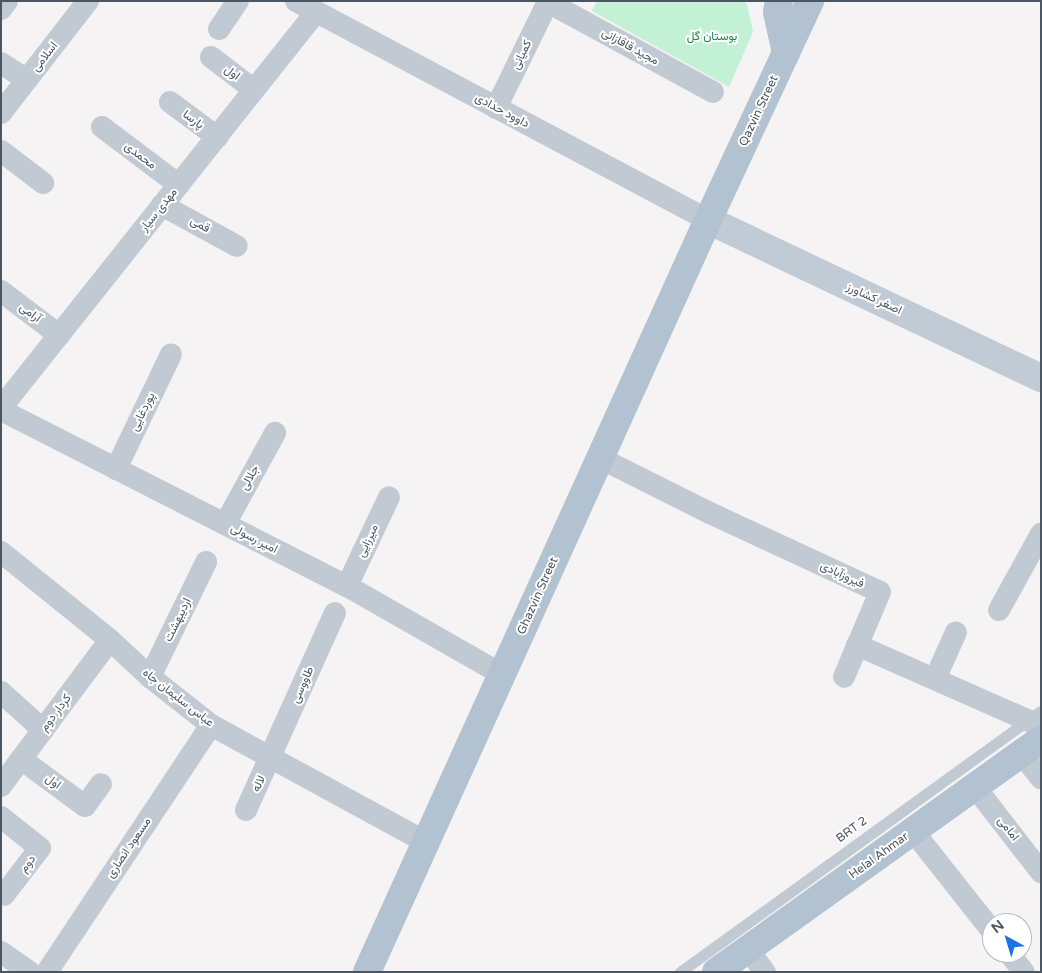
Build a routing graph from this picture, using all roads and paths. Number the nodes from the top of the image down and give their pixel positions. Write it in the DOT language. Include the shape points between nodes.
graph roads {
  1 [pos="8,1"];
  2 [pos="88,1"];
  3 [pos="238,1"];
  4 [pos="296,1"];
  5 [pos="779,1"];
  6 [pos="810,1"];
  7 [pos="547,2"];
  8 [pos="1,9"];
  9 [pos="581,9"];
  10 [pos="316,12"];
  11 [pos="219,29"];
  12 [pos="786,53"];
  13 [pos="211,57"];
  14 [pos="1,63"];
  15 [pos="27,80"];
  16 [pos="254,90"];
  17 [pos="713,92"];
  18 [pos="170,102"];
  19 [pos="496,108"];
  20 [pos="1,112"];
  21 [pos="102,127"];
  22 [pos="217,137"];
  23 [pos="1,152"];
  24 [pos="44,182"];
  25 [pos="179,185"];
  26 [pos="162,205"];
  27 [pos="708,220"];
  28 [pos="237,246"];
  29 [pos="4,298"];
  30 [pos="59,335"];
  31 [pos="171,354"];
  32 [pos="1041,378"];
  33 [pos="1,409"];
  34 [pos="275,433"];
  35 [pos="600,458"];
  36 [pos="116,469"];
  37 [pos="389,497"];
  38 [pos="225,524"];
  39 [pos="1041,534"];
  40 [pos="1,552"];
  41 [pos="206,562"];
  42 [pos="346,586"];
  43 [pos="999,610"];
  44 [pos="335,613"];
  45 [pos="956,632"];
  46 [pos="110,640"];
  47 [pos="857,645"];
  48 [pos="503,675"];
  49 [pos="150,677"];
  50 [pos="844,677"];
  51 [pos="935,679"];
  52 [pos="1,692"];
  53 [pos="211,725"];
  54 [pos="43,730"];
  55 [pos="1034,730"];
  56 [pos="271,758"];
  57 [pos="21,759"];
  58 [pos="1041,778"];
  59 [pos="101,784"];
  60 [pos="1,786"];
  61 [pos="975,787"];
  62 [pos="246,810"];
  63 [pos="1,817"];
  64 [pos="913,831"];
  65 [pos="426,843"];
  66 [pos="1041,872"];
  67 [pos="4,896"];
  68 [pos="982,919"];
  69 [pos="748,949"];
  70 [pos="1,952"];
  71 [pos="30,972"];
  72 [pos="47,972"];
  73 [pos="367,972"];
  74 [pos="680,972"];
  75 [pos="716,972"];
  76 [pos="765,972"];
  1 -- 8 [label="street"];
  2 -- 15 [label="street, اسلامی"];
  3 -- 11 [label="street"];
  4 -- 10 [label="street, داوود حدادی"];
  5 -- 12 [label="main road" via="778,21"];
  6 -- 12 [label="main road, Qazvin Street"];
  7 -- 9 [label="street, مجید قاقازانی"];
  7 -- 19 [label="street, کمیانی"];
  9 -- 17 [label="street, مجید قاقازانی"];
  10 -- 16 [label="street, مهدی سیار"];
  10 -- 19 [label="street, داوود حدادی"];
  12 -- 27 [label="main road, Qazvin Street"];
  13 -- 16 [label="street, اول"];
  14 -- 15 [label="street"];
  15 -- 20 [label="street, اسلامی"];
  16 -- 22 [label="street, مهدی سیار"];
  18 -- 22 [label="street, پارسا"];
  19 -- 27 [label="street, داوود حدادی"];
  21 -- 25 [label="street, محمدی"];
  22 -- 25 [label="street, مهدی سیار"];
  23 -- 24 [label="street"];
  25 -- 26 [label="street, مهدی سیار"];
  26 -- 28 [label="street, قمی"];
  26 -- 30 [label="street, مهدی سیار"];
  27 -- 32 [label="street, اصغر کشاورز"];
  27 -- 35 [label="main road, Ghazvin Street"];
  29 -- 30 [label="street, آرامی"];
  30 -- 33 [label="street, مهدی سیار"];
  31 -- 36 [label="street, پوردغایی"];
  33 -- 36 [label="street, امیر رسولی"];
  34 -- 38 [label="street, جلالی"];
  35 -- 47 [label="street, فیروزآبادی" via="880,592"];
  35 -- 48 [label="main road, Ghazvin Street"];
  36 -- 38 [label="street, امیر رسولی"];
  37 -- 42 [label="street, میرزایی"];
  38 -- 42 [label="street, امیر رسولی"];
  39 -- 43 [label="street"];
  40 -- 46 [label="street, عباس سلیمان جاه"];
  41 -- 49 [label="street, اردیبهشت"];
  42 -- 48 [label="street, امیر رسولی"];
  44 -- 56 [label="street, طاووسی"];
  45 -- 51 [label="street"];
  46 -- 49 [label="street, عباس سلیمان جاه"];
  46 -- 54 [label="street, کردار دوم"];
  47 -- 50 [label="street"];
  47 -- 51 [label="street"];
  48 -- 65 [label="main road, Ghazvin Street"];
  49 -- 53 [label="street, عباس سلیمان جاه"];
  51 -- 55 [label="street"];
  52 -- 54 [label="street"];
  53 -- 56 [label="street, عباس سلیمان جاه"];
  53 -- 72 [label="street, مسعود انصاری"];
  54 -- 57 [label="street, کردار دوم"];
  55 -- 58 [label="street"];
  55 -- 61 [label="main road, Helal Ahmar"];
  55 -- 74 [label="lane, BRT 2"];
  56 -- 62 [label="street, لاله"];
  56 -- 65 [label="street, عباس سلیمان جاه"];
  57 -- 59 [label="street, اول" via="85,806"];
  57 -- 60 [label="street, کردار دوم"];
  61 -- 64 [label="main road, Helal Ahmar"];
  61 -- 66 [label="street, امامی"];
  63 -- 67 [label="street, دوم" via="40,848"];
  64 -- 68 [label="street"];
  64 -- 69 [label="main road, Helal Ahmar"];
  65 -- 73 [label="main road, Ghazvin Street"];
  69 -- 75 [label="main road, Helal Ahmar"];
  69 -- 76 [label="street"];
  70 -- 71 [label="street"];
}
